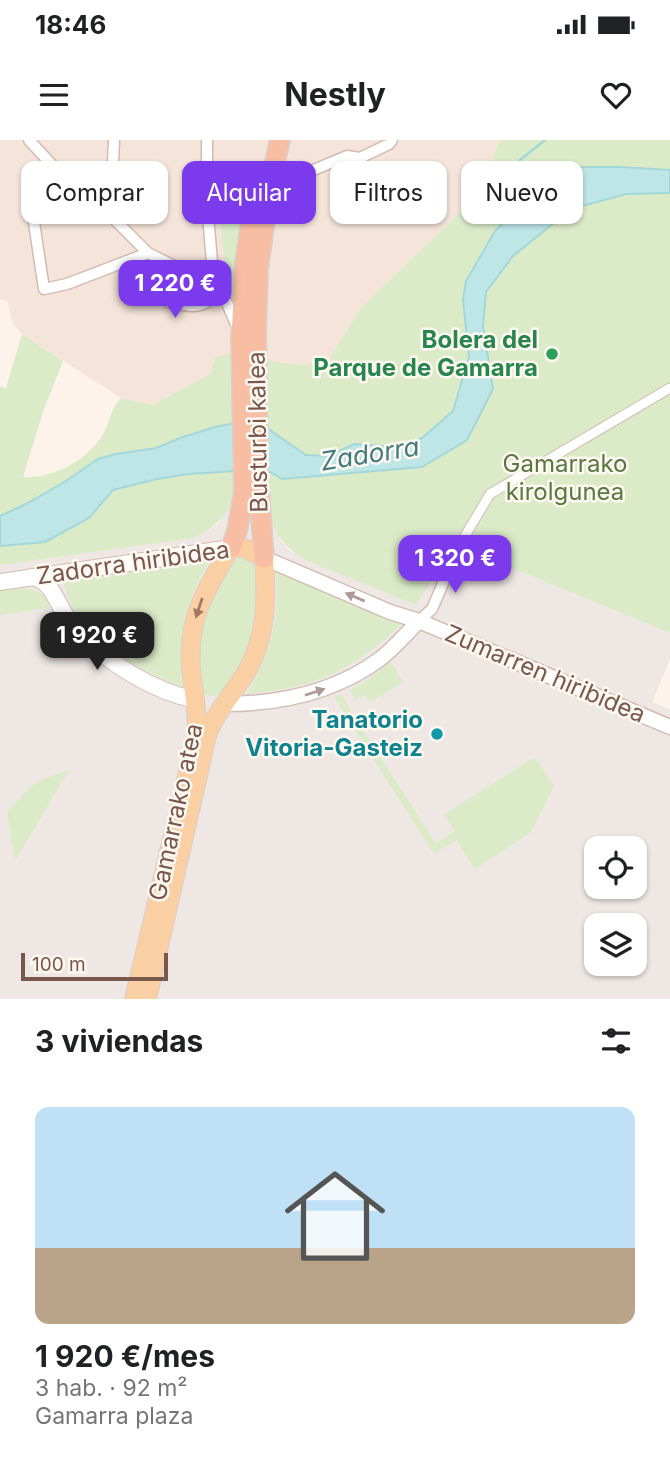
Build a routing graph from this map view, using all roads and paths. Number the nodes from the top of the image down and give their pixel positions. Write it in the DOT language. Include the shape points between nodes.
graph roads {
  1 [pos="29,140"];
  2 [pos="114,140"];
  3 [pos="207,140"];
  4 [pos="268,140"];
  5 [pos="280,140"];
  6 [pos="392,140"];
  7 [pos="48,161"];
  8 [pos="113,161"];
  9 [pos="207,161"];
  10 [pos="277,161"];
  11 [pos="316,169"];
  12 [pos="34,224"];
  13 [pos="119,224"];
  14 [pos="209,224"];
  15 [pos="266,224"];
  16 [pos="148,253"];
  17 [pos="172,265"];
  18 [pos="214,286"];
  19 [pos="241,337"];
  20 [pos="249,361"];
  21 [pos="670,388"];
  22 [pos="252,477"];
  23 [pos="459,545"];
  24 [pos="231,548"];
  25 [pos="264,558"];
  26 [pos="64,572"];
  27 [pos="32,577"];
  28 [pos="0,582"];
  29 [pos="55,597"];
  30 [pos="419,621"];
  31 [pos="196,700"];
  32 [pos="224,704"];
  33 [pos="670,727"];
  34 [pos="134,999"];
  35 [pos="147,999"];
  1 -- 7 [label="street"];
  2 -- 8 [label="street"];
  3 -- 9 [label="street"];
  4 -- 19 [label="highway, Busturbi kalea" via="245,264"];
  5 -- 10 [label="highway, Busturbi kalea"];
  6 -- 11 [label="street" via="360,158 347,156"];
  12 -- 16 [label="street" via="44,289"];
  13 -- 16 [label="street"];
  14 -- 18 [label="street"];
  15 -- 20 [label="highway, Busturbi kalea"];
  16 -- 17 [label="street"];
  17 -- 18 [label="street"];
  17 -- 18 [label="street" via="168,302 204,305"];
  18 -- 19 [label="street"];
  19 -- 20 [label="highway, Busturbi kalea"];
  20 -- 22 [label="highway, Busturbi kalea"];
  21 -- 23 [label="street" via="491,494"];
  22 -- 24 [label="highway, Busturbi kalea"];
  22 -- 25 [label="highway, Busturbi kalea"];
  23 -- 30 [label="street" via="432,609"];
  24 -- 25 [label="main road, Zadorra hiribidea" via="244,548"];
  24 -- 26 [label="main road, Zadorra hiribidea"];
  24 -- 31 [label="main road, Gamarrako atea, one-way" via="205,589 193,627"];
  30 -- 25 [label="street, Zumarren hiribidea, one-way"];
  25 -- 32 [label="main road, Gamarrako atea" via="264,623 252,662"];
  26 -- 27 [label="main road, Zadorra hiribidea"];
  26 -- 29 [label="main road"];
  27 -- 28 [label="main road, Zadorra hiribidea"];
  27 -- 29 [label="main road" via="43,581"];
  29 -- 31 [label="main road" via="78,632 119,666 162,689"];
  32 -- 30 [label="street, one-way" via="298,697 340,683 380,659"];
  30 -- 33 [label="street, Zumarren hiribidea"];
  31 -- 32 [label="main road"];
  31 -- 34 [label="main road, Gamarrako atea" via="196,738"];
  32 -- 35 [label="main road, Gamarrako atea" via="207,736"];
}
